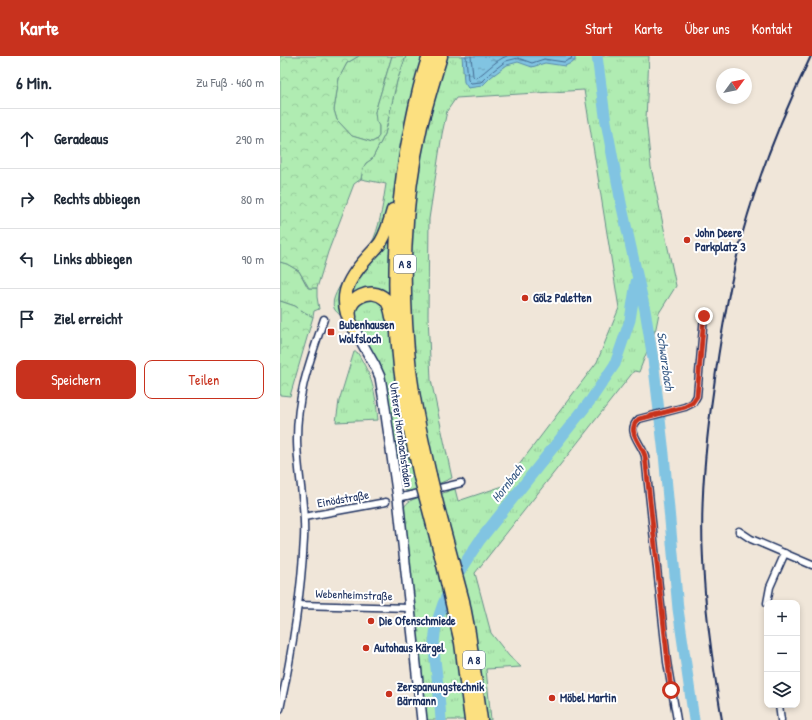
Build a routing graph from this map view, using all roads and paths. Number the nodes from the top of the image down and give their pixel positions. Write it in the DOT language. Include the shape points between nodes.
graph roads {
  1 [pos="429,56"];
  2 [pos="441,56"];
  3 [pos="401,186"];
  4 [pos="704,316"];
  5 [pos="324,318"];
  6 [pos="353,327"];
  7 [pos="397,338"];
  8 [pos="425,476"];
  9 [pos="461,483"];
  10 [pos="398,498"];
  11 [pos="386,502"];
  12 [pos="432,505"];
  13 [pos="304,517"];
  14 [pos="739,531"];
  15 [pos="785,554"];
  16 [pos="812,565"];
  17 [pos="768,600"];
  18 [pos="298,605"];
  19 [pos="410,608"];
  20 [pos="779,708"];
  21 [pos="280,709"];
  22 [pos="422,720"];
  23 [pos="471,720"];
  24 [pos="481,720"];
  25 [pos="677,720"];
  26 [pos="781,720"];
  1 -- 3 [label="highway, A 8" via="411,127"];
  2 -- 8 [label="highway, A 8" via="421,127 410,195 405,265 410,371"];
  3 -- 6 [label="highway" via="392,216 380,242 355,272 347,287 346,310"];
  3 -- 7 [label="highway, A 8" via="395,265"];
  4 -- 25 [label="street" via="697,396 692,403 639,419 633,430 645,456 671,689"];
  5 -- 13 [label="street" via="305,375 298,406 297,440"];
  6 -- 7 [label="highway" via="350,315 352,304 362,295 370,293 378,295 390,307"];
  6 -- 10 [label="street, Unterer Hornbachstaden" via="380,377"];
  7 -- 8 [label="highway, A 8" via="404,398"];
  8 -- 12 [label="highway, A 8, bridge"];
  9 -- 10 [label="street, Unterer Hornbachstaden"];
  10 -- 19 [label="street, Unterer Hornbachstaden"];
  11 -- 13 [label="street, Einödstraße"];
  12 -- 23 [label="highway, A 8" via="464,664"];
  12 -- 24 [label="highway, A 8" via="448,545 463,601"];
  13 -- 18 [label="street"];
  14 -- 15 [label="street"];
  15 -- 16 [label="street"];
  15 -- 17 [label="street" via="770,587"];
  18 -- 19 [label="street, Webenheimstraße"];
  18 -- 21 [label="street"];
  19 -- 22 [label="street, Unterer Hornbachstaden"];
  20 -- 26 [label="street"];
}
